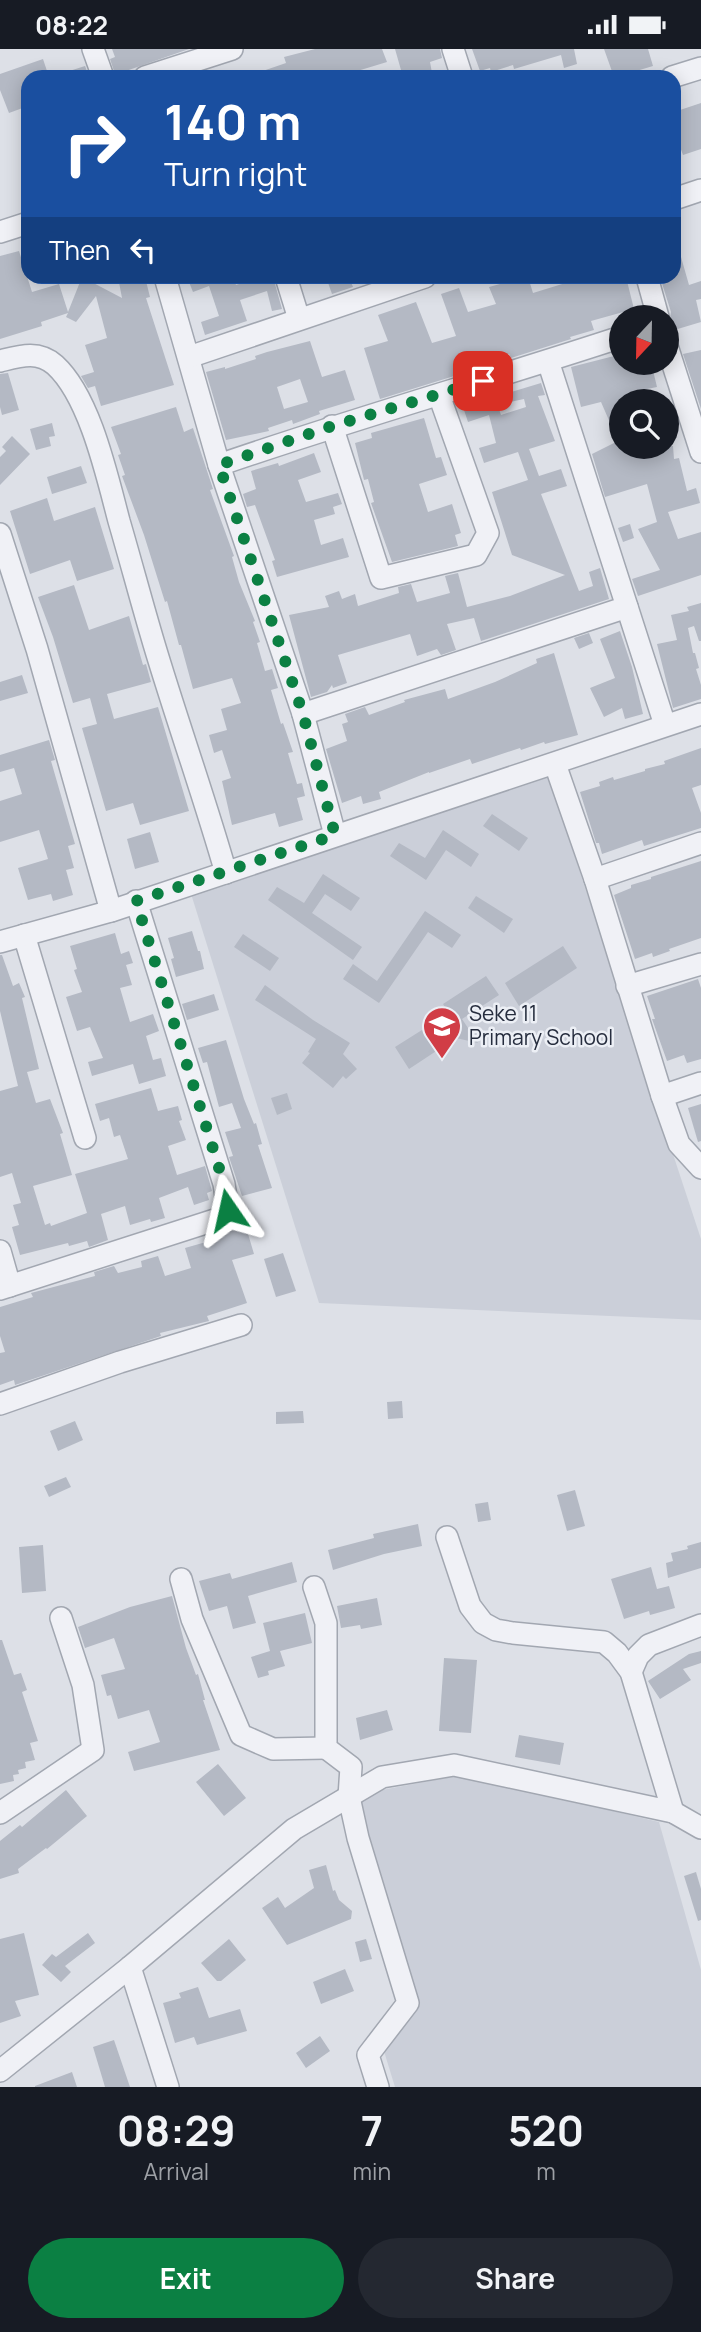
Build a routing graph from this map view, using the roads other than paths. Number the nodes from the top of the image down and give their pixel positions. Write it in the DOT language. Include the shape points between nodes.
graph roads {
  1 [pos="93,49"];
  2 [pos="232,49"];
  3 [pos="453,49"];
  4 [pos="208,53"];
  5 [pos="701,68"];
  6 [pos="100,70"];
  7 [pos="163,70"];
  8 [pos="460,70"];
  9 [pos="681,74"];
  10 [pos="701,190"];
  11 [pos="681,197"];
  12 [pos="21,225"];
  13 [pos="0,232"];
  14 [pos="167,284"];
  15 [pos="288,284"];
  16 [pos="396,284"];
  17 [pos="649,284"];
  18 [pos="655,305"];
  19 [pos="299,319"];
  20 [pos="609,341"];
  21 [pos="189,357"];
  22 [pos="0,361"];
  23 [pos="548,361"];
  24 [pos="676,375"];
  25 [pos="439,395"];
  26 [pos="332,426"];
  27 [pos="701,452"];
  28 [pos="219,465"];
  29 [pos="0,534"];
  30 [pos="627,607"];
  31 [pos="303,714"];
  32 [pos="701,714"];
  33 [pos="665,725"];
  34 [pos="555,764"];
  35 [pos="335,835"];
  36 [pos="701,843"];
  37 [pos="226,873"];
  38 [pos="596,879"];
  39 [pos="136,901"];
  40 [pos="111,911"];
  41 [pos="7,937"];
  42 [pos="701,964"];
  43 [pos="627,986"];
  44 [pos="701,1083"];
  45 [pos="662,1097"];
  46 [pos="85,1138"];
  47 [pos="701,1168"];
  48 [pos="0,1251"];
  49 [pos="5,1287"];
  50 [pos="241,1325"];
  51 [pos="0,1404"];
  52 [pos="447,1537"];
  53 [pos="181,1579"];
  54 [pos="314,1587"];
  55 [pos="61,1618"];
  56 [pos="701,1625"];
  57 [pos="631,1672"];
  58 [pos="326,1748"];
  59 [pos="349,1797"];
  60 [pos="673,1812"];
  61 [pos="0,1813"];
  62 [pos="701,1828"];
  63 [pos="130,1967"];
  64 [pos="0,2070"];
  65 [pos="168,2087"];
  66 [pos="378,2087"];
  1 -- 6 [label="street"];
  2 -- 4 [label="street"];
  3 -- 8 [label="street"];
  4 -- 7 [label="street"];
  5 -- 9 [label="street"];
  10 -- 11 [label="street"];
  12 -- 13 [label="street"];
  14 -- 21 [label="street"];
  15 -- 19 [label="street"];
  16 -- 19 [label="street"];
  17 -- 18 [label="street"];
  19 -- 21 [label="street"];
  20 -- 23 [label="street"];
  21 -- 28 [label="street"];
  22 -- 37 [label="street" via="42,356 74,389 102,460"];
  23 -- 25 [label="street"];
  23 -- 30 [label="street"];
  24 -- 27 [label="street"];
  25 -- 26 [label="street"];
  25 -- 26 [label="street" via="488,533 476,555 381,578"];
  26 -- 28 [label="street"];
  28 -- 31 [label="street"];
  29 -- 40 [label="street"];
  30 -- 31 [label="street"];
  30 -- 33 [label="street"];
  31 -- 35 [label="street"];
  32 -- 33 [label="street"];
  33 -- 34 [label="street"];
  34 -- 35 [label="street"];
  34 -- 38 [label="street"];
  35 -- 37 [label="street"];
  36 -- 38 [label="street"];
  37 -- 39 [label="street"];
  38 -- 43 [label="street"];
  39 -- 40 [label="street"];
  39 -- 49 [label="street" via="224,1184 228,1210 221,1218"];
  40 -- 41 [label="street"];
  41 -- 46 [label="street"];
  42 -- 43 [label="street"];
  43 -- 45 [label="street"];
  44 -- 45 [label="street"];
  45 -- 47 [label="street" via="679,1144"];
  48 -- 49 [label="street"];
  50 -- 51 [label="street"];
  52 -- 57 [label="street" via="470,1606 483,1623 513,1633 604,1642"];
  53 -- 58 [label="street" via="192,1619 240,1735 273,1749"];
  54 -- 58 [label="street" via="326,1623"];
  55 -- 61 [label="street" via="83,1685 93,1750"];
  56 -- 57 [label="street" via="649,1645 638,1655"];
  57 -- 60 [label="street"];
  58 -- 59 [label="street" via="351,1767"];
  59 -- 60 [label="street" via="382,1777 454,1765"];
  59 -- 63 [label="street" via="294,1829"];
  59 -- 66 [label="street" via="408,2003 369,2055"];
  60 -- 62 [label="street"];
  63 -- 64 [label="street"];
  63 -- 65 [label="street"];
}
